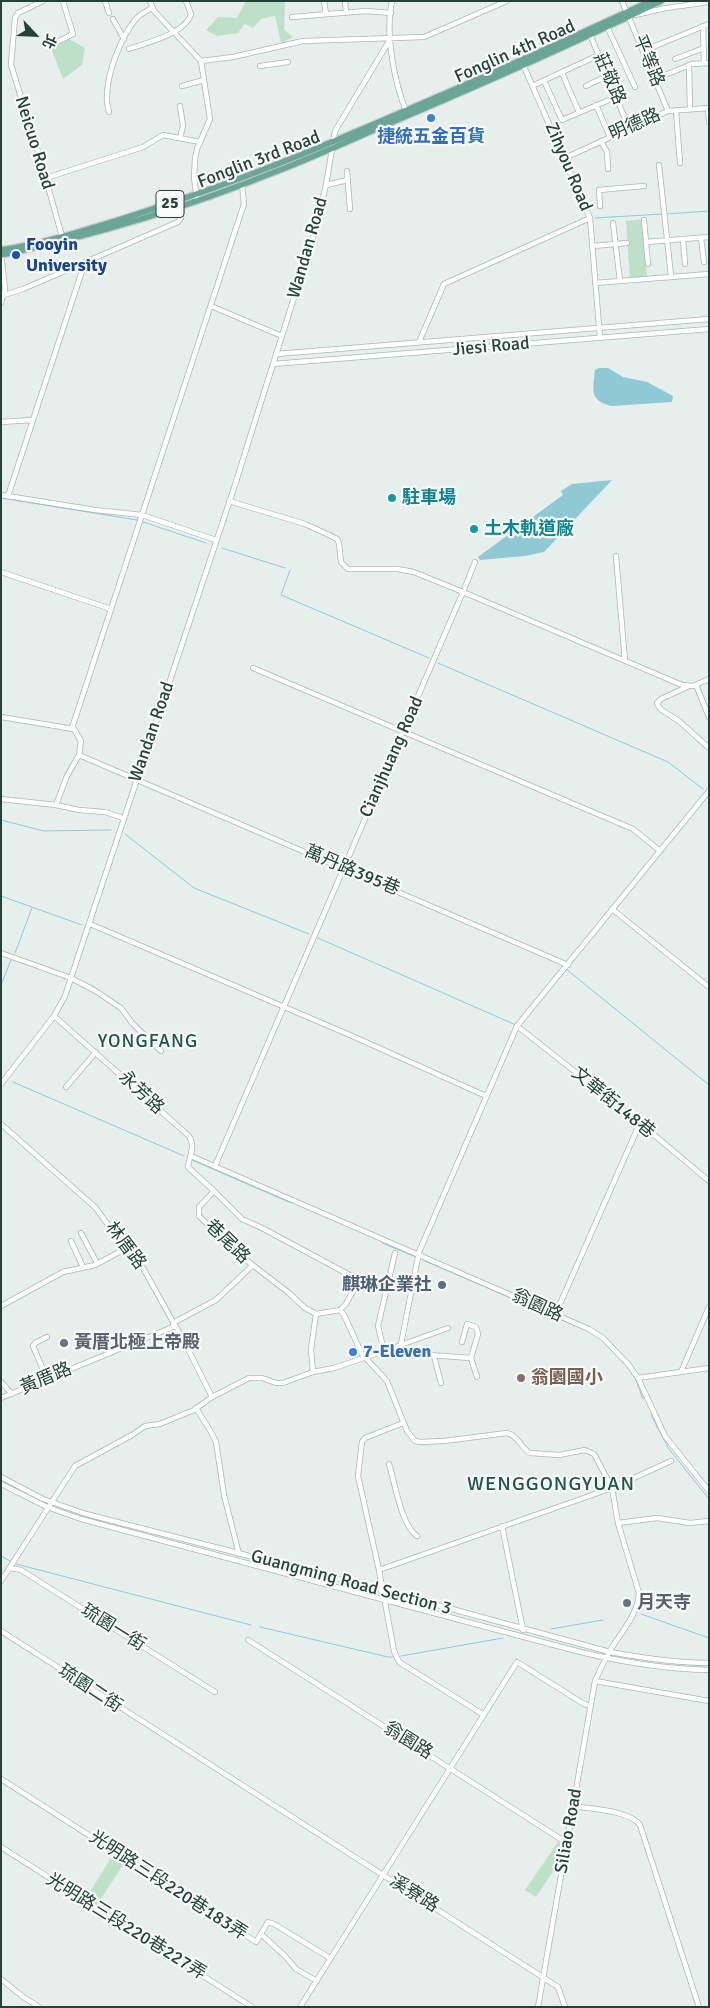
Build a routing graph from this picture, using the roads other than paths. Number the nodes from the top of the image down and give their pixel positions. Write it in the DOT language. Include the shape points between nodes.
graph roads {
  1 [pos="43,1"];
  2 [pos="63,1"];
  3 [pos="105,1"];
  4 [pos="150,1"];
  5 [pos="186,1"];
  6 [pos="324,1"];
  7 [pos="345,1"];
  8 [pos="392,1"];
  9 [pos="507,1"];
  10 [pos="622,1"];
  11 [pos="651,1"];
  12 [pos="661,1"];
  13 [pos="709,2"];
  14 [pos="152,8"];
  15 [pos="109,13"];
  16 [pos="346,13"];
  17 [pos="391,13"];
  18 [pos="326,14"];
  19 [pos="628,14"];
  20 [pos="292,17"];
  21 [pos="113,19"];
  22 [pos="709,24"];
  23 [pos="606,25"];
  24 [pos="702,26"];
  25 [pos="174,32"];
  26 [pos="589,33"];
  27 [pos="391,38"];
  28 [pos="124,39"];
  29 [pos="53,44"];
  30 [pos="704,48"];
  31 [pos="130,49"];
  32 [pos="643,51"];
  33 [pos="599,56"];
  34 [pos="675,59"];
  35 [pos="201,60"];
  36 [pos="288,62"];
  37 [pos="522,63"];
  38 [pos="707,63"];
  39 [pos="690,65"];
  40 [pos="260,66"];
  41 [pos="562,73"];
  42 [pos="607,76"];
  43 [pos="654,79"];
  44 [pos="204,80"];
  45 [pos="544,81"];
  46 [pos="182,86"];
  47 [pos="532,86"];
  48 [pos="586,86"];
  49 [pos="635,87"];
  50 [pos="616,97"];
  51 [pos="596,105"];
  52 [pos="180,106"];
  53 [pos="708,108"];
  54 [pos="690,109"];
  55 [pos="676,110"];
  56 [pos="668,111"];
  57 [pos="109,112"];
  58 [pos="579,112"];
  59 [pos="407,113"];
  60 [pos="709,122"];
  61 [pos="629,128"];
  62 [pos="610,137"];
  63 [pos="180,138"];
  64 [pos="601,141"];
  65 [pos="200,142"];
  66 [pos="333,144"];
  67 [pos="565,158"];
  68 [pos="680,163"];
  69 [pos="659,165"];
  70 [pos="608,169"];
  71 [pos="347,171"];
  72 [pos="46,178"];
  73 [pos="348,180"];
  74 [pos="242,184"];
  75 [pos="326,185"];
  76 [pos="644,186"];
  77 [pos="196,198"];
  78 [pos="182,205"];
  79 [pos="600,206"];
  80 [pos="350,209"];
  81 [pos="590,218"];
  82 [pos="644,220"];
  83 [pos="613,222"];
  84 [pos="709,237"];
  85 [pos="701,238"];
  86 [pos="63,239"];
  87 [pos="683,239"];
  88 [pos="668,240"];
  89 [pos="646,242"];
  90 [pos="627,243"];
  91 [pos="616,244"];
  92 [pos="593,246"];
  93 [pos="1,253"];
  94 [pos="85,262"];
  95 [pos="704,262"];
  96 [pos="648,264"];
  97 [pos="686,264"];
  98 [pos="709,274"];
  99 [pos="670,276"];
  100 [pos="620,281"];
  101 [pos="595,283"];
  102 [pos="3,295"];
  103 [pos="1,303"];
  104 [pos="211,306"];
  105 [pos="709,319"];
  106 [pos="598,328"];
  107 [pos="709,329"];
  108 [pos="282,336"];
  109 [pos="600,338"];
  110 [pos="419,342"];
  111 [pos="276,354"];
  112 [pos="273,364"];
  113 [pos="33,420"];
  114 [pos="1,422"];
  115 [pos="1,495"];
  116 [pos="8,496"];
  117 [pos="229,501"];
  118 [pos="142,515"];
  119 [pos="216,540"];
  120 [pos="616,556"];
  121 [pos="476,562"];
  122 [pos="1,572"];
  123 [pos="463,592"];
  124 [pos="111,609"];
  125 [pos="625,661"];
  126 [pos="254,668"];
  127 [pos="709,679"];
  128 [pos="696,685"];
  129 [pos="688,687"];
  130 [pos="709,698"];
  131 [pos="703,700"];
  132 [pos="709,717"];
  133 [pos="1,718"];
  134 [pos="72,728"];
  135 [pos="403,730"];
  136 [pos="709,748"];
  137 [pos="79,755"];
  138 [pos="137,778"];
  139 [pos="708,792"];
  140 [pos="1,799"];
  141 [pos="56,805"];
  142 [pos="123,818"];
  143 [pos="660,850"];
  144 [pos="344,868"];
  145 [pos="612,909"];
  146 [pos="90,924"];
  147 [pos="1,953"];
  148 [pos="568,965"];
  149 [pos="70,978"];
  150 [pos="709,987"];
  151 [pos="284,1006"];
  152 [pos="54,1016"];
  153 [pos="518,1025"];
  154 [pos="161,1051"];
  155 [pos="96,1052"];
  156 [pos="1,1084"];
  157 [pos="66,1088"];
  158 [pos="486,1096"];
  159 [pos="640,1123"];
  160 [pos="1,1124"];
  161 [pos="191,1156"];
  162 [pos="215,1166"];
  163 [pos="709,1180"];
  164 [pos="214,1191"];
  165 [pos="81,1233"];
  166 [pos="71,1241"];
  167 [pos="125,1249"];
  168 [pos="395,1253"];
  169 [pos="419,1255"];
  170 [pos="97,1263"];
  171 [pos="252,1266"];
  172 [pos="83,1267"];
  173 [pos="1,1306"];
  174 [pos="709,1307"];
  175 [pos="340,1310"];
  176 [pos="316,1314"];
  177 [pos="555,1315"];
  178 [pos="174,1324"];
  179 [pos="448,1328"];
  180 [pos="47,1337"];
  181 [pos="462,1342"];
  182 [pos="401,1344"];
  183 [pos="384,1351"];
  184 [pos="434,1356"];
  185 [pos="366,1358"];
  186 [pos="471,1358"];
  187 [pos="709,1368"];
  188 [pos="313,1372"];
  189 [pos="681,1372"];
  190 [pos="477,1377"];
  191 [pos="638,1378"];
  192 [pos="46,1379"];
  193 [pos="1,1382"];
  194 [pos="441,1382"];
  195 [pos="12,1394"];
  196 [pos="212,1397"];
  197 [pos="1,1398"];
  198 [pos="196,1408"];
  199 [pos="404,1423"];
  200 [pos="671,1461"];
  201 [pos="389,1464"];
  202 [pos="1,1477"];
  203 [pos="1,1484"];
  204 [pos="612,1488"];
  205 [pos="709,1491"];
  206 [pos="51,1502"];
  207 [pos="48,1507"];
  208 [pos="709,1522"];
  209 [pos="618,1523"];
  210 [pos="502,1526"];
  211 [pos="417,1536"];
  212 [pos="238,1554"];
  213 [pos="241,1561"];
  214 [pos="10,1568"];
  215 [pos="379,1570"];
  216 [pos="1,1581"];
  217 [pos="382,1590"];
  218 [pos="384,1600"];
  219 [pos="523,1629"];
  220 [pos="1,1631"];
  221 [pos="522,1636"];
  222 [pos="248,1640"];
  223 [pos="610,1652"];
  224 [pos="606,1659"];
  225 [pos="709,1663"];
  226 [pos="709,1670"];
  227 [pos="595,1681"];
  228 [pos="215,1692"];
  229 [pos="709,1701"];
  230 [pos="591,1706"];
  231 [pos="484,1715"];
  232 [pos="450,1767"];
  233 [pos="1,1779"];
  234 [pos="573,1806"];
  235 [pos="567,1843"];
  236 [pos="1,1848"];
  237 [pos="382,1875"];
  238 [pos="261,1934"];
  239 [pos="330,1958"];
  240 [pos="544,1977"];
  241 [pos="1,1979"];
  242 [pos="317,1981"];
  243 [pos="39,2007"];
  244 [pos="252,2007"];
  245 [pos="300,2007"];
  246 [pos="538,2007"];
  247 [pos="565,2007"];
  248 [pos="699,2007"];
  1 -- 72 [label="street, Neicuo Road" via="18,13 15,18 11,66"];
  2 -- 29 [label="street" via="73,34"];
  3 -- 15 [label="street"];
  4 -- 14 [label="street"];
  5 -- 25 [label="street" via="191,16"];
  6 -- 18 [label="street"];
  7 -- 16 [label="street"];
  8 -- 17 [label="street"];
  9 -- 27 [label="street" via="424,37"];
  10 -- 19 [label="street, 平等路"];
  11 -- 19 [label="main road, Fonglin 4th Road / 25"];
  12 -- 19 [label="main road, Fonglin 4th Road / 25"];
  13 -- 19 [label="street"];
  14 -- 25 [label="street"];
  14 -- 28 [label="street" via="136,19"];
  16 -- 17 [label="street"];
  16 -- 18 [label="street"];
  17 -- 27 [label="street"];
  18 -- 20 [label="street"];
  19 -- 23 [label="main road, Fonglin 4th Road / 25"];
  19 -- 32 [label="street, 平等路"];
  21 -- 28 [label="street"];
  22 -- 24 [label="street"];
  23 -- 26 [label="main road, Fonglin 4th Road / 25"];
  23 -- 49 [label="street"];
  24 -- 30 [label="street"];
  24 -- 32 [label="street"];
  25 -- 31 [label="street"];
  25 -- 35 [label="street"];
  26 -- 33 [label="street, 莊敬路"];
  26 -- 37 [label="main road, Fonglin 4th Road / 25"];
  27 -- 35 [label="street" via="303,42 233,57"];
  27 -- 59 [label="street" via="395,75"];
  27 -- 66 [label="street, Wandan Road" via="337,124"];
  28 -- 57 [label="street" via="110,72 106,97"];
  30 -- 34 [label="street"];
  30 -- 38 [label="street"];
  32 -- 43 [label="street, 平等路"];
  33 -- 41 [label="street"];
  33 -- 42 [label="street, 莊敬路"];
  35 -- 44 [label="street"];
  36 -- 40 [label="street"];
  37 -- 47 [label="street, Zihyou Road"];
  37 -- 59 [label="main road, Fonglin 4th Road / 25"];
  38 -- 39 [label="street"];
  39 -- 43 [label="street"];
  39 -- 54 [label="street"];
  41 -- 45 [label="street"];
  41 -- 58 [label="street"];
  42 -- 48 [label="street"];
  42 -- 50 [label="street, 莊敬路"];
  43 -- 56 [label="street, 平等路"];
  44 -- 46 [label="street"];
  44 -- 65 [label="street" via="210,119"];
  45 -- 47 [label="street"];
  45 -- 58 [label="street" via="562,120"];
  47 -- 67 [label="street, Zihyou Road"];
  50 -- 51 [label="street"];
  50 -- 61 [label="street, 莊敬路"];
  51 -- 58 [label="street"];
  51 -- 62 [label="street"];
  52 -- 63 [label="street" via="183,126"];
  53 -- 54 [label="street, 明德路"];
  53 -- 60 [label="street"];
  54 -- 55 [label="street, 明德路"];
  55 -- 56 [label="street, 明德路"];
  55 -- 68 [label="street"];
  56 -- 61 [label="street, 明德路"];
  59 -- 66 [label="main road, Fonglin 3rd Road / 25"];
  61 -- 62 [label="street, 明德路"];
  62 -- 64 [label="street, 明德路"];
  63 -- 65 [label="street"];
  63 -- 72 [label="street" via="162,135 143,147"];
  64 -- 67 [label="street, 明德路"];
  64 -- 70 [label="street" via="607,152"];
  65 -- 77 [label="street" via="195,159"];
  66 -- 74 [label="main road, Fonglin 3rd Road / 25"];
  66 -- 75 [label="street, Wandan Road"];
  66 -- 77 [label="main road, Fonglin 3rd Road / 25"];
  67 -- 81 [label="street, Zihyou Road"];
  69 -- 88 [label="street"];
  71 -- 73 [label="street"];
  72 -- 86 [label="street, Neicuo Road"];
  73 -- 75 [label="street"];
  73 -- 80 [label="street"];
  74 -- 77 [label="main road, Fonglin 3rd Road / 25"];
  74 -- 104 [label="street" via="244,204"];
  75 -- 108 [label="street, Wandan Road"];
  76 -- 79 [label="street" via="599,190"];
  77 -- 78 [label="main road, Fonglin 3rd Road / 25"];
  77 -- 86 [label="main road, Fonglin 3rd Road / 25"];
  78 -- 86 [label="main road, Fonglin 3rd Road / 25"];
  78 -- 94 [label="street" via="178,222"];
  81 -- 92 [label="street, Zihyou Road"];
  81 -- 110 [label="street" via="444,284"];
  82 -- 89 [label="street"];
  83 -- 91 [label="street"];
  84 -- 85 [label="street"];
  85 -- 87 [label="street"];
  85 -- 95 [label="street"];
  86 -- 93 [label="main road, Fonglin 3rd Road / 25"];
  87 -- 88 [label="street"];
  87 -- 97 [label="street"];
  88 -- 89 [label="street"];
  88 -- 99 [label="street"];
  89 -- 96 [label="street"];
  90 -- 91 [label="street"];
  91 -- 92 [label="street"];
  91 -- 100 [label="street"];
  92 -- 101 [label="street, Zihyou Road"];
  93 -- 102 [label="street" via="6,289"];
  94 -- 102 [label="street"];
  94 -- 113 [label="street"];
  98 -- 99 [label="street"];
  99 -- 100 [label="street"];
  100 -- 101 [label="street"];
  101 -- 106 [label="street, Zihyou Road"];
  102 -- 103 [label="street"];
  104 -- 108 [label="street"];
  104 -- 118 [label="street"];
  105 -- 106 [label="street, Jiesi Road"];
  106 -- 109 [label="street, Zihyou Road"];
  106 -- 110 [label="street, Jiesi Road"];
  107 -- 109 [label="street, Jiesi Road"];
  108 -- 111 [label="street, Wandan Road"];
  109 -- 112 [label="street, Jiesi Road"];
  110 -- 111 [label="street, Jiesi Road"];
  111 -- 112 [label="street, Wandan Road"];
  112 -- 117 [label="street, Wandan Road"];
  113 -- 114 [label="street"];
  113 -- 116 [label="street"];
  115 -- 116 [label="street"];
  116 -- 118 [label="street"];
  117 -- 119 [label="street, Wandan Road"];
  117 -- 123 [label="street" via="306,524 334,538 339,543 341,562 348,569 414,572"];
  118 -- 119 [label="street"];
  118 -- 124 [label="street"];
  119 -- 138 [label="street, Wandan Road"];
  120 -- 125 [label="street"];
  121 -- 123 [label="street, Cianjhuang Road"];
  122 -- 124 [label="street"];
  123 -- 125 [label="street"];
  123 -- 135 [label="street, Cianjhuang Road"];
  124 -- 134 [label="street"];
  125 -- 129 [label="street"];
  126 -- 135 [label="street"];
  127 -- 128 [label="street"];
  128 -- 129 [label="street"];
  128 -- 131 [label="street"];
  129 -- 136 [label="street" via="657,703 660,709"];
  130 -- 131 [label="street"];
  131 -- 132 [label="street"];
  133 -- 134 [label="street"];
  134 -- 137 [label="street" via="81,741"];
  135 -- 143 [label="street" via="634,829"];
  135 -- 144 [label="street, Cianjhuang Road"];
  137 -- 138 [label="street, 萬丹路395巷"];
  137 -- 141 [label="street"];
  138 -- 142 [label="street, Wandan Road"];
  138 -- 144 [label="street, 萬丹路395巷"];
  139 -- 143 [label="street"];
  140 -- 141 [label="street"];
  141 -- 142 [label="street"];
  142 -- 146 [label="street, Wandan Road"];
  143 -- 145 [label="street"];
  144 -- 148 [label="street, 萬丹路395巷"];
  144 -- 151 [label="street, Cianjhuang Road"];
  145 -- 148 [label="street"];
  145 -- 150 [label="street"];
  146 -- 149 [label="street, Wandan Road"];
  146 -- 151 [label="street"];
  147 -- 149 [label="street"];
  148 -- 153 [label="street"];
  149 -- 152 [label="street, Wandan Road"];
  149 -- 154 [label="street" via="121,1008"];
  151 -- 158 [label="street"];
  151 -- 162 [label="street, Cianjhuang Road"];
  152 -- 155 [label="street, 永芳路"];
  152 -- 156 [label="street, Wandan Road"];
  153 -- 158 [label="street"];
  153 -- 159 [label="street, 文華街148巷"];
  155 -- 157 [label="street"];
  155 -- 161 [label="street, 永芳路" via="189,1136"];
  158 -- 169 [label="street"];
  159 -- 163 [label="street, 文華街148巷"];
  159 -- 177 [label="street"];
  160 -- 167 [label="street, 林厝路" via="96,1208"];
  161 -- 162 [label="street, 翁園路"];
  161 -- 164 [label="street, 巷尾路" via="189,1170"];
  162 -- 169 [label="street, 翁園路"];
  164 -- 171 [label="street, 巷尾路" via="199,1207 199,1216"];
  164 -- 175 [label="street" via="246,1222 359,1280"];
  165 -- 170 [label="street"];
  166 -- 172 [label="street"];
  167 -- 170 [label="street"];
  167 -- 178 [label="street, 林厝路" via="143,1268"];
  168 -- 183 [label="street" via="378,1326"];
  169 -- 177 [label="street, 翁園路"];
  169 -- 182 [label="street"];
  170 -- 172 [label="street"];
  171 -- 176 [label="street, 巷尾路"];
  171 -- 178 [label="street, 黃厝路" via="216,1300"];
  172 -- 173 [label="street" via="63,1272"];
  174 -- 189 [label="street"];
  175 -- 176 [label="street"];
  175 -- 185 [label="street, Siliao Road"];
  176 -- 188 [label="street" via="311,1348"];
  177 -- 191 [label="street, 翁園路" via="603,1338"];
  178 -- 192 [label="street, 黃厝路"];
  178 -- 196 [label="street, 林厝路"];
  179 -- 182 [label="street"];
  180 -- 192 [label="street" via="33,1346"];
  181 -- 186 [label="street" via="467,1324 476,1327 478,1334"];
  182 -- 183 [label="street"];
  183 -- 184 [label="street" via="384,1356 402,1353"];
  183 -- 185 [label="street"];
  184 -- 186 [label="street"];
  184 -- 194 [label="street"];
  185 -- 188 [label="street"];
  185 -- 199 [label="street, Siliao Road" via="387,1381"];
  186 -- 190 [label="street"];
  187 -- 189 [label="street"];
  188 -- 196 [label="street" via="283,1383 249,1378"];
  189 -- 191 [label="street"];
  191 -- 205 [label="street, 翁園路" via="665,1436"];
  192 -- 195 [label="street, 黃厝路"];
  193 -- 195 [label="street"];
  195 -- 197 [label="street, 黃厝路"];
  196 -- 198 [label="street"];
  198 -- 206 [label="street" via="160,1424 145,1426 75,1466"];
  198 -- 212 [label="street" via="216,1442"];
  199 -- 204 [label="street, Siliao Road" via="411,1438 420,1442 507,1433 515,1436 530,1453 559,1454 586,1450 594,1454"];
  199 -- 215 [label="street" via="362,1442 358,1476"];
  200 -- 204 [label="street"];
  201 -- 211 [label="street" via="405,1520"];
  202 -- 206 [label="street, Guangming Road Section 3"];
  203 -- 207 [label="street, Guangming Road Section 3"];
  204 -- 209 [label="street, Siliao Road"];
  204 -- 210 [label="street"];
  206 -- 207 [label="street"];
  206 -- 212 [label="street, Guangming Road Section 3"];
  207 -- 213 [label="street, Guangming Road Section 3" via="81,1519"];
  207 -- 214 [label="street"];
  208 -- 209 [label="street" via="657,1518"];
  209 -- 223 [label="street, Siliao Road" via="639,1593 635,1610"];
  210 -- 215 [label="street"];
  210 -- 219 [label="street"];
  212 -- 213 [label="street"];
  212 -- 217 [label="street, Guangming Road Section 3"];
  213 -- 218 [label="street, Guangming Road Section 3"];
  214 -- 216 [label="street"];
  214 -- 228 [label="street, 琉園一街" via="21,1570"];
  215 -- 217 [label="street"];
  217 -- 218 [label="street"];
  217 -- 219 [label="street, Guangming Road Section 3"];
  218 -- 221 [label="street, Guangming Road Section 3"];
  218 -- 231 [label="street" via="397,1659"];
  219 -- 221 [label="street"];
  219 -- 223 [label="street, Guangming Road Section 3"];
  220 -- 237 [label="street, 琉園二街"];
  221 -- 224 [label="street, Guangming Road Section 3"];
  222 -- 232 [label="street, 翁園路"];
  223 -- 224 [label="street, Siliao Road"];
  223 -- 225 [label="street, Guangming Road Section 3"];
  224 -- 226 [label="street, Guangming Road Section 3"];
  224 -- 227 [label="street, Siliao Road"];
  227 -- 229 [label="street"];
  227 -- 230 [label="street, Siliao Road"];
  230 -- 231 [label="street" via="518,1662"];
  230 -- 234 [label="street, Siliao Road"];
  231 -- 232 [label="street"];
  232 -- 235 [label="street, 翁園路"];
  232 -- 237 [label="street"];
  233 -- 238 [label="street, 光明路三段220巷183弄" via="256,1942"];
  234 -- 235 [label="street, Siliao Road"];
  234 -- 248 [label="street" via="622,1815 640,1825"];
  235 -- 240 [label="street, Siliao Road"];
  236 -- 244 [label="street, 光明路三段220巷227弄"];
  237 -- 239 [label="street, 溪寮路"];
  237 -- 240 [label="street, 溪寮路"];
  238 -- 239 [label="street, 光明路三段220巷183弄" via="268,1922 274,1924"];
  238 -- 242 [label="street" via="296,1969"];
  239 -- 242 [label="street, 溪寮路"];
  240 -- 246 [label="street, Siliao Road"];
  240 -- 247 [label="street, 溪寮路" via="558,1987"];
  241 -- 243 [label="street"];
  242 -- 245 [label="street, 溪寮路"];
}
